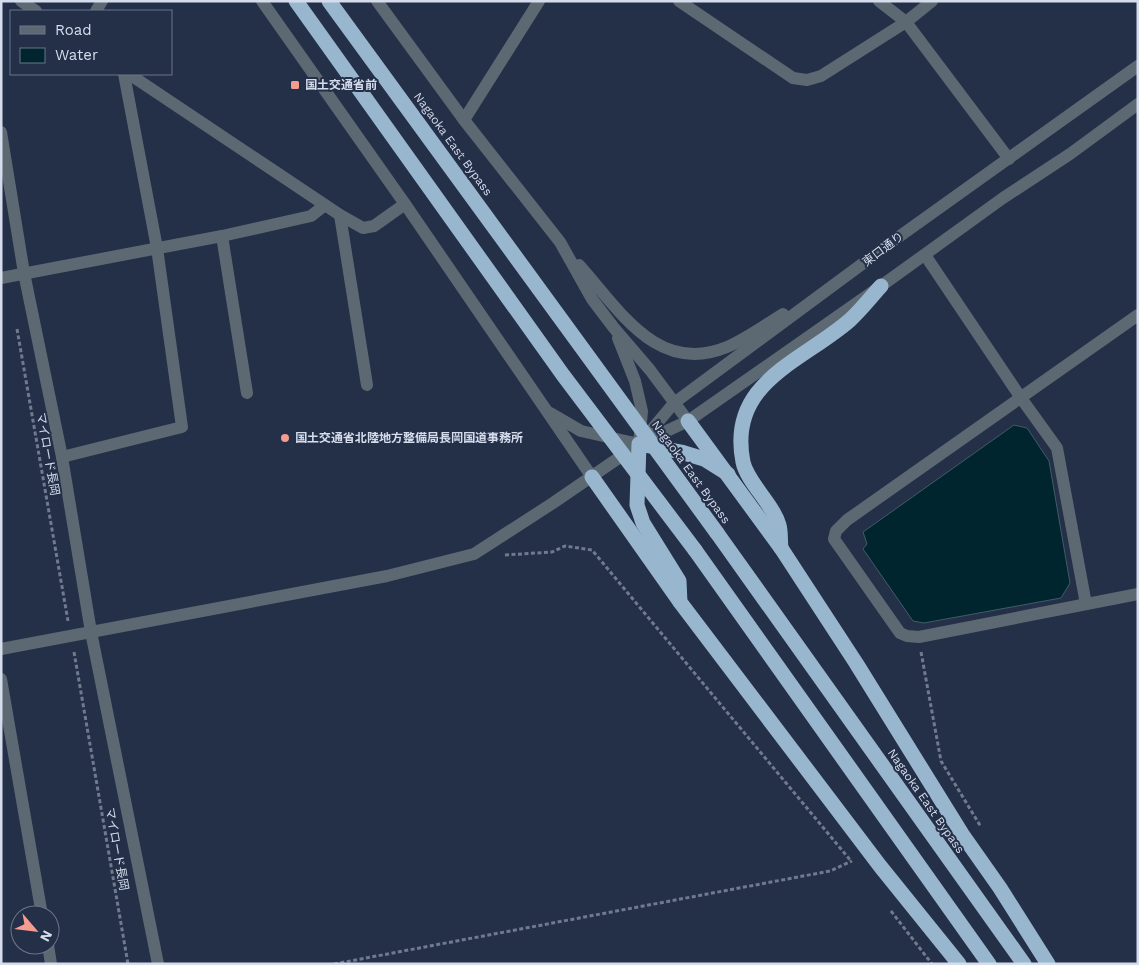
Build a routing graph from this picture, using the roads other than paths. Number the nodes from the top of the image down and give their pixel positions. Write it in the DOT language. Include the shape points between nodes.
graph roads {
  1 [pos="20,1"];
  2 [pos="262,1"];
  3 [pos="296,1"];
  4 [pos="329,1"];
  5 [pos="377,1"];
  6 [pos="539,1"];
  7 [pos="679,1"];
  8 [pos="880,1"];
  9 [pos="932,1"];
  10 [pos="34,10"];
  11 [pos="906,22"];
  12 [pos="1138,66"];
  13 [pos="124,75"];
  14 [pos="130,75"];
  15 [pos="1138,104"];
  16 [pos="464,120"];
  17 [pos="1,132"];
  18 [pos="1009,160"];
  19 [pos="405,204"];
  20 [pos="325,205"];
  21 [pos="340,215"];
  22 [pos="222,236"];
  23 [pos="560,242"];
  24 [pos="157,248"];
  25 [pos="924,255"];
  26 [pos="24,274"];
  27 [pos="1,278"];
  28 [pos="844,279"];
  29 [pos="881,286"];
  30 [pos="1138,315"];
  31 [pos="614,328"];
  32 [pos="367,385"];
  33 [pos="247,393"];
  34 [pos="1021,398"];
  35 [pos="674,403"];
  36 [pos="548,412"];
  37 [pos="688,421"];
  38 [pos="639,444"];
  39 [pos="62,457"];
  40 [pos="728,474"];
  41 [pos="592,477"];
  42 [pos="781,548"];
  43 [pos="1138,594"];
  44 [pos="680,602"];
  45 [pos="1086,604"];
  46 [pos="91,632"];
  47 [pos="1,649"];
  48 [pos="1,679"];
  49 [pos="40,905"];
  50 [pos="158,964"];
  51 [pos="959,964"];
  52 [pos="989,964"];
  53 [pos="1024,964"];
  54 [pos="1048,964"];
  1 -- 10 [label="street"];
  2 -- 19 [label="street"];
  3 -- 52 [label="highway, bridge"];
  4 -- 53 [label="highway, Nagaoka East Bypass, bridge" via="717,533"];
  5 -- 16 [label="street"];
  6 -- 16 [label="street"];
  7 -- 11 [label="street" via="793,78 807,80 821,76"];
  8 -- 11 [label="street"];
  9 -- 11 [label="street"];
  11 -- 18 [label="street"];
  12 -- 18 [label="street, 東口通り"];
  13 -- 24 [label="street"];
  14 -- 20 [label="street"];
  15 -- 25 [label="street, 東口通り"];
  16 -- 23 [label="street"];
  17 -- 26 [label="street"];
  18 -- 28 [label="street, 東口通り"];
  19 -- 21 [label="street" via="374,226 362,228"];
  19 -- 36 [label="street"];
  20 -- 21 [label="street"];
  20 -- 22 [label="street" via="311,216"];
  21 -- 32 [label="street"];
  22 -- 24 [label="street"];
  22 -- 33 [label="street"];
  23 -- 28 [label="street" via="636,330 653,343 686,354 708,353 728,347"];
  23 -- 31 [label="street" via="592,298"];
  24 -- 26 [label="street"];
  24 -- 39 [label="street" via="182,427"];
  25 -- 29 [label="street, 東口通り"];
  25 -- 34 [label="street"];
  26 -- 27 [label="street"];
  26 -- 39 [label="street"];
  28 -- 35 [label="street, 東口通り"];
  29 -- 37 [label="street, 東口通り"];
  29 -- 42 [label="highway" via="850,320 774,374 744,416 744,466 779,525"];
  30 -- 34 [label="street"];
  31 -- 35 [label="street"];
  31 -- 38 [label="street" via="637,388 642,411"];
  34 -- 45 [label="street" via="1057,448"];
  34 -- 45 [label="street" via="847,520 836,531 834,539 906,636"];
  35 -- 37 [label="street"];
  35 -- 38 [label="street, 東口通り"];
  36 -- 38 [label="street" via="582,431"];
  36 -- 41 [label="street"];
  37 -- 38 [label="street, 東口通り"];
  37 -- 40 [label="highway"];
  38 -- 40 [label="highway" via="704,459"];
  38 -- 41 [label="street, 東口通り"];
  38 -- 44 [label="highway" via="637,505 643,523 680,581"];
  39 -- 46 [label="street"];
  40 -- 42 [label="highway"];
  41 -- 44 [label="highway"];
  41 -- 46 [label="street, 東口通り" via="474,554 387,576"];
  42 -- 54 [label="highway"];
  43 -- 45 [label="street"];
  44 -- 51 [label="highway" via="874,858"];
  46 -- 47 [label="street, 東口通り"];
  46 -- 50 [label="street"];
  48 -- 49 [label="street"];
}
